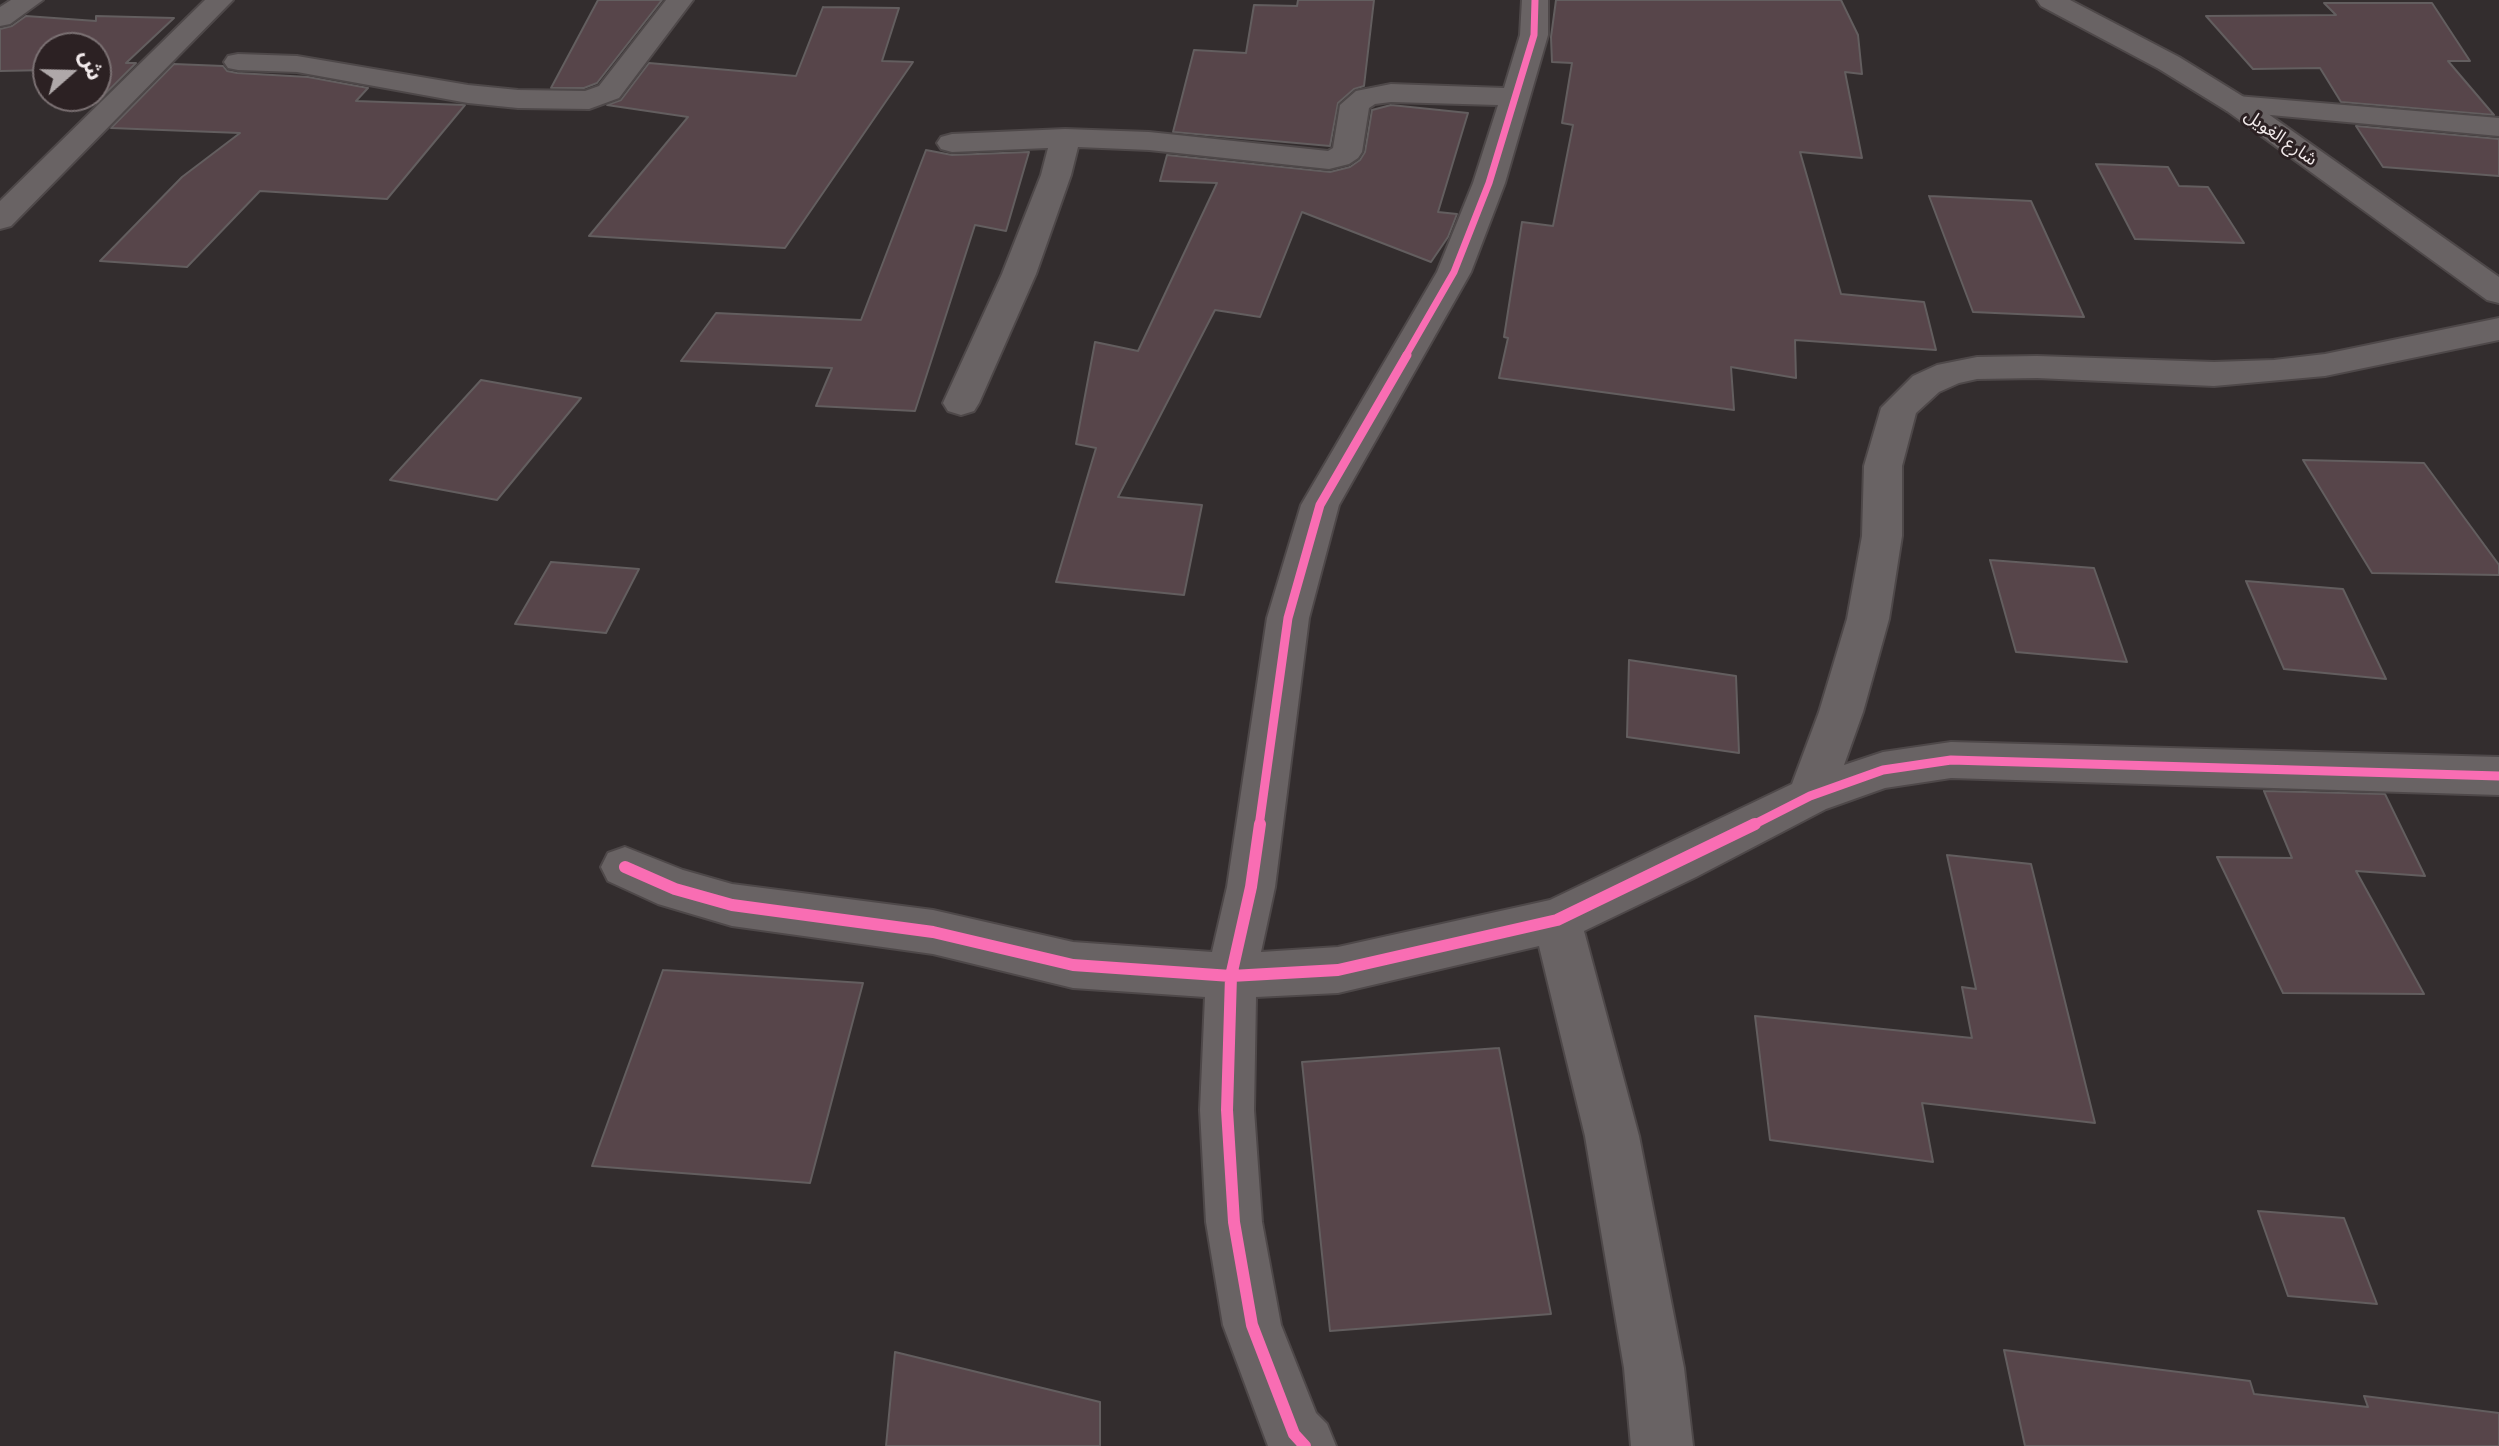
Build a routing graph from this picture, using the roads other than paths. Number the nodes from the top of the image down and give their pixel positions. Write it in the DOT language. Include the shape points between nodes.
graph roads {
  1 [pos="30,0"];
  2 [pos="220,0"];
  3 [pos="680,0"];
  4 [pos="1535,0"];
  5 [pos="2050,0"];
  6 [pos="0,18"];
  7 [pos="238,62"];
  8 [pos="1517,97"];
  9 [pos="2237,105"];
  10 [pos="2499,127"];
  11 [pos="1065,138"];
  12 [pos="952,143"];
  13 [pos="0,219"];
  14 [pos="2499,293"];
  15 [pos="2499,329"];
  16 [pos="961,403"];
  17 [pos="2499,776"];
  18 [pos="1810,796"];
  19 [pos="625,867"];
  20 [pos="1557,920"];
  21 [pos="1231,976"];
  22 [pos="1305,1446"];
  23 [pos="1662,1446"];
  1 -- 6 [label="street"];
  2 -- 13 [label="street"];
  3 -- 7 [label="street" via="609,92 589,100 468,94 313,67"];
  4 -- 8 [label="street" via="1534,35"];
  5 -- 9 [label="street, شارع الغويل"];
  8 -- 11 [label="street" via="1366,97 1355,105 1347,152 1329,160"];
  8 -- 21 [label="street" via="1454,272 1320,505 1288,618 1251,887"];
  9 -- 10 [label="street"];
  9 -- 14 [label="street, شارع الغويل"];
  11 -- 12 [label="street"];
  11 -- 16 [label="street" via="1019,274"];
  15 -- 18 [label="street" via="2274,371 1977,368 1926,384 1899,408 1883,466 1882,536 1868,619"];
  17 -- 18 [label="street" via="1951,760 1883,770"];
  18 -- 20 [label="street"];
  19 -- 21 [label="street" via="732,905 933,932 1073,965"];
  20 -- 21 [label="street" via="1338,970"];
  20 -- 23 [label="street" via="1612,1136 1654,1368"];
  21 -- 22 [label="street" via="1227,1110 1234,1222 1252,1325 1294,1434"];
}
